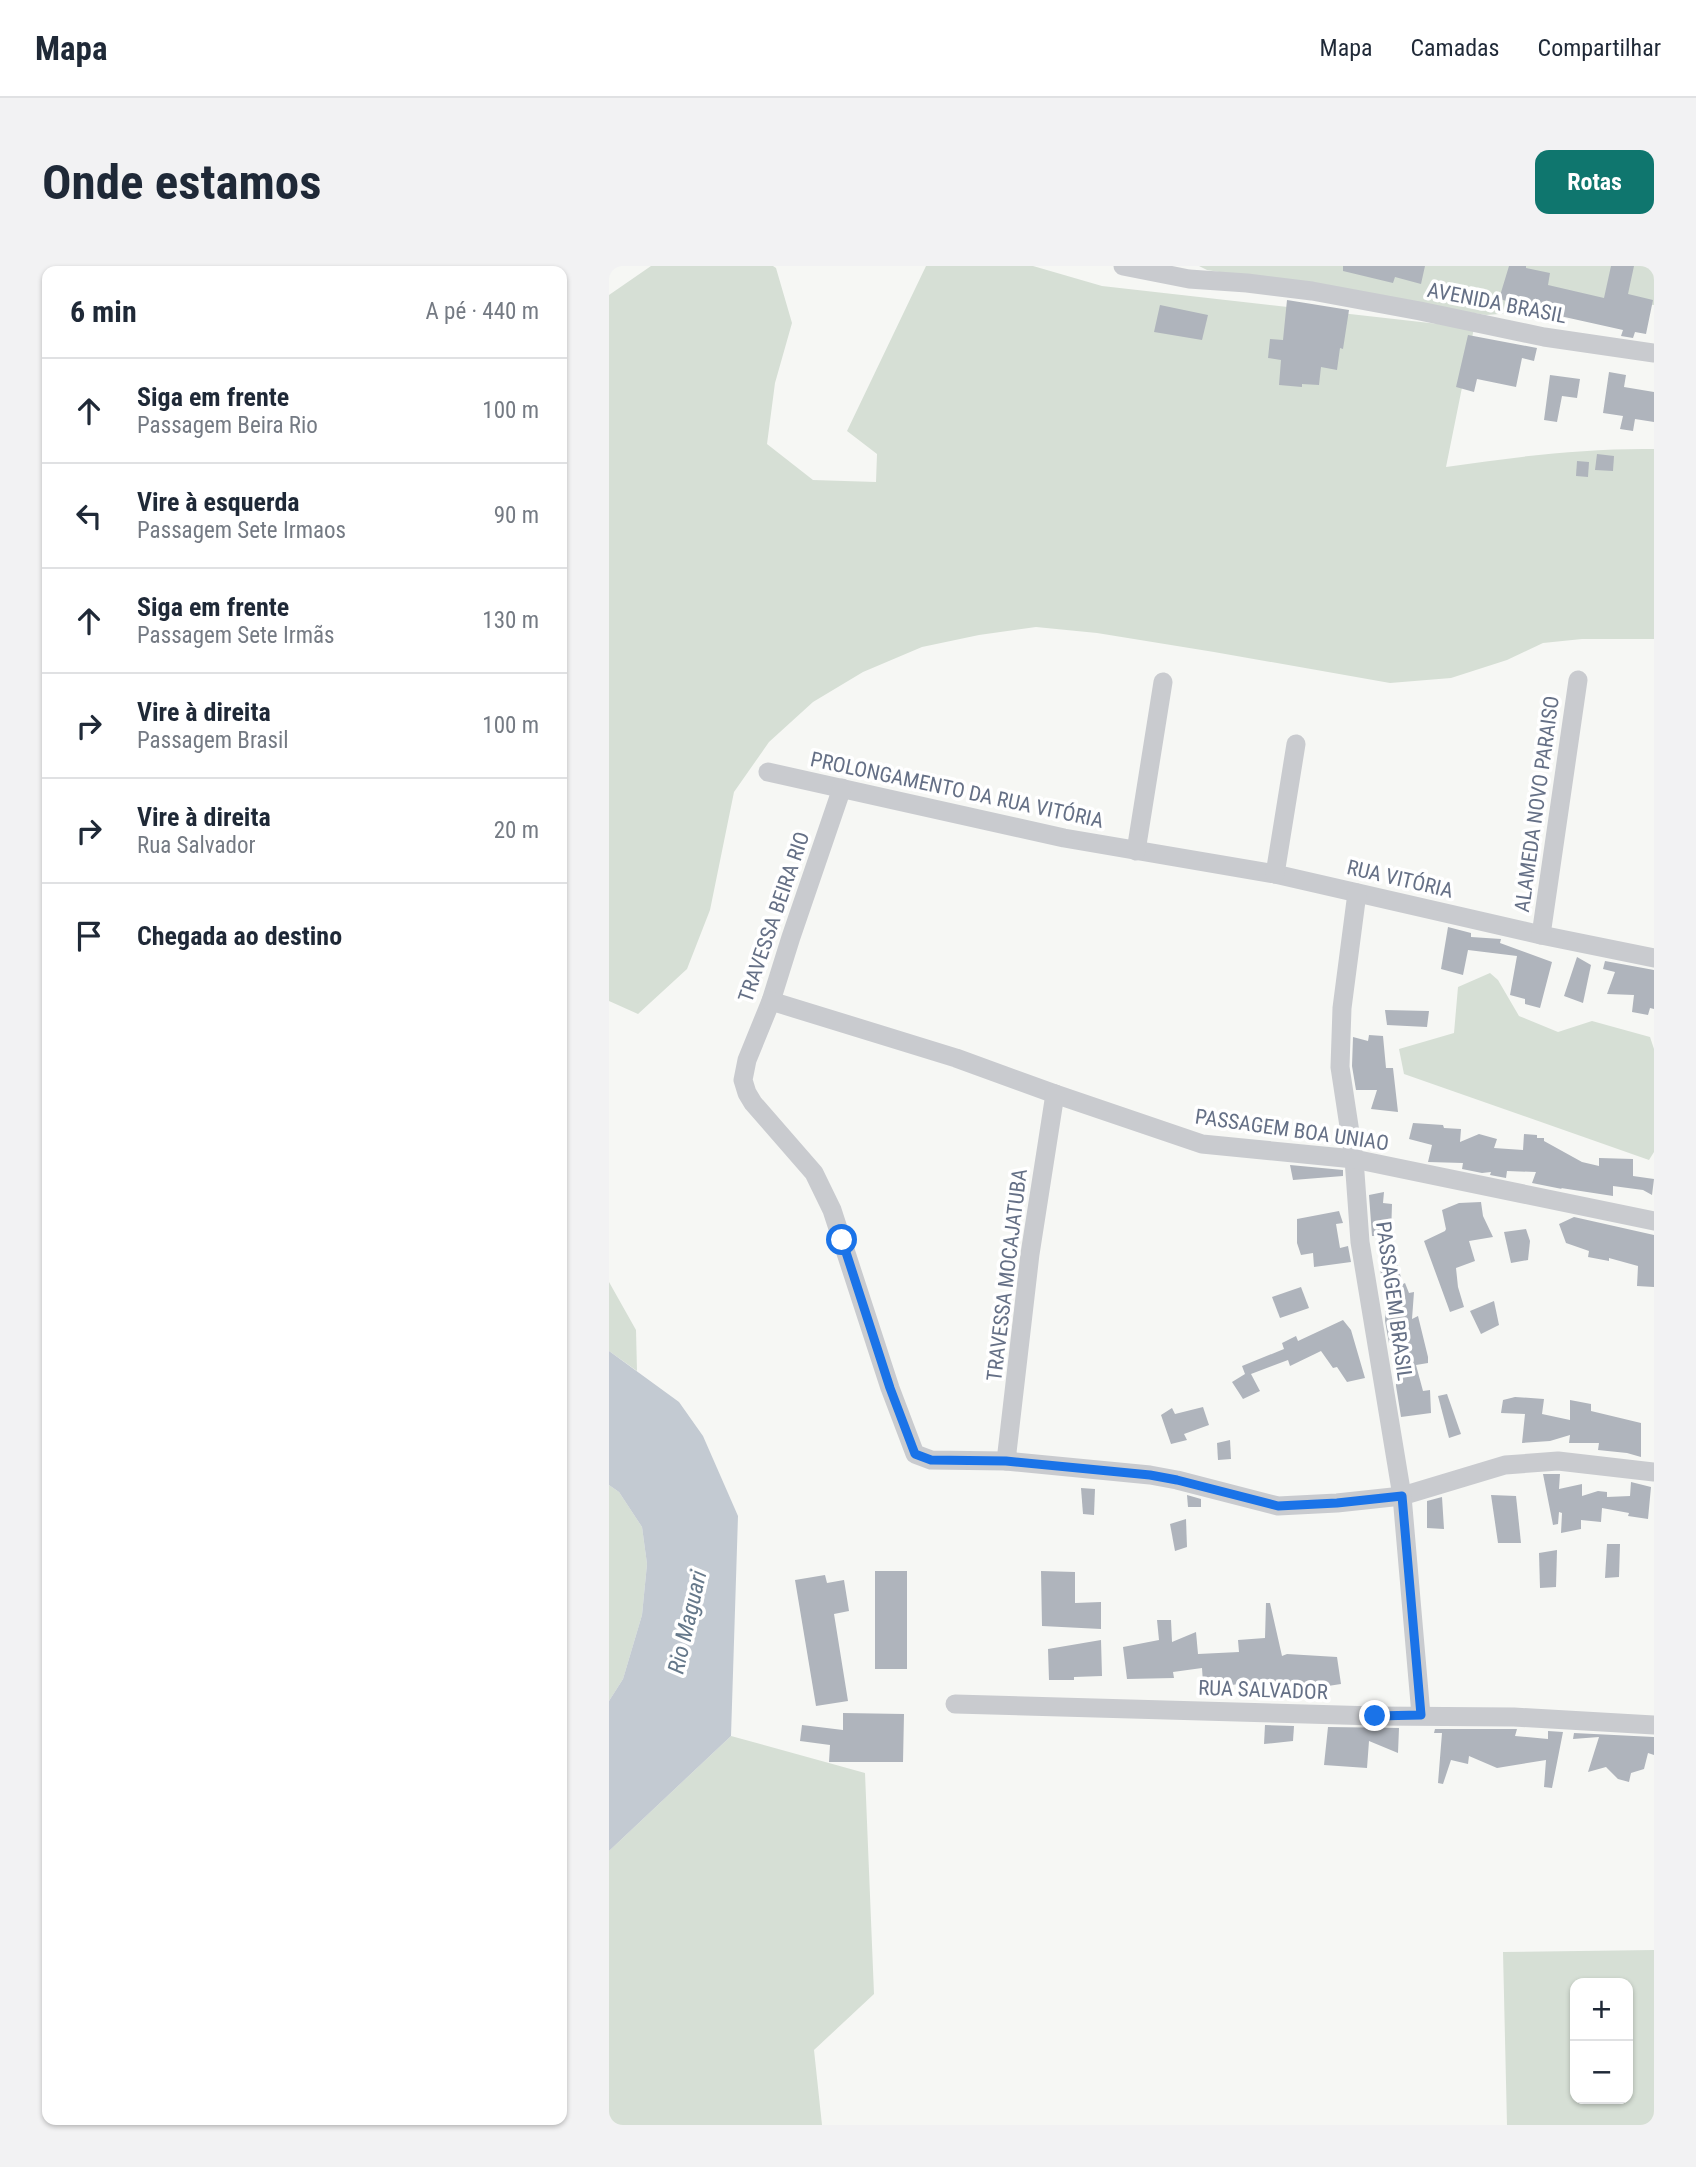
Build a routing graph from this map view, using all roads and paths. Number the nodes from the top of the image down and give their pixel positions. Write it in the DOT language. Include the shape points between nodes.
graph roads {
  1 [pos="1123,266"];
  2 [pos="1654,353"];
  3 [pos="1578,680"];
  4 [pos="1163,682"];
  5 [pos="1296,744"];
  6 [pos="768,772"];
  7 [pos="842,788"];
  8 [pos="1136,851"];
  9 [pos="1275,874"];
  10 [pos="1357,893"];
  11 [pos="1541,935"];
  12 [pos="1654,958"];
  13 [pos="771,1001"];
  14 [pos="1055,1094"];
  15 [pos="1354,1159"];
  16 [pos="1654,1221"];
  17 [pos="1006,1461"];
  18 [pos="1654,1472"];
  19 [pos="1402,1496"];
  20 [pos="955,1704"];
  21 [pos="1421,1715"];
  22 [pos="1654,1725"];
  1 -- 2 [label="street, AVENIDA BRASIL" via="1189,279 1312,291 1544,337"];
  3 -- 11 [label="street, ALAMEDA NOVO PARAISO"];
  4 -- 8 [label="street"];
  5 -- 9 [label="street"];
  6 -- 7 [label="street, PROLONGAMENTO DA RUA VITÓRIA"];
  7 -- 8 [label="street, PROLONGAMENTO DA RUA VITÓRIA"];
  7 -- 13 [label="street, TRAVESSA BEIRA RIO"];
  8 -- 9 [label="street, RUA VITÓRIA"];
  9 -- 10 [label="street, RUA VITÓRIA"];
  10 -- 11 [label="street, RUA VITÓRIA"];
  10 -- 15 [label="street, PASSAGEM BRASIL" via="1342,1008 1340,1068"];
  11 -- 12 [label="street, RUA VITÓRIA"];
  13 -- 14 [label="street, PASSAGEM BOA UNIAO"];
  13 -- 17 [label="street, TRAVESSA BEIRA RIO" via="747,1060 743,1080 747,1093 814,1173 832,1210 915,1454 931,1460"];
  14 -- 15 [label="street, PASSAGEM BOA UNIAO" via="1202,1144"];
  14 -- 17 [label="street, TRAVESSA MOCAJATUBA" via="1030,1254"];
  15 -- 16 [label="street, PASSAGEM BOA UNIAO"];
  15 -- 19 [label="street, PASSAGEM BRASIL" via="1360,1242"];
  17 -- 19 [label="street" via="1177,1480 1278,1506"];
  18 -- 19 [label="street" via="1557,1461 1505,1465"];
  19 -- 21 [label="street, PASSAGEM BRASIL"];
  20 -- 21 [label="street, RUA SALVADOR"];
  21 -- 22 [label="street, RUA SALVADOR"];
}
